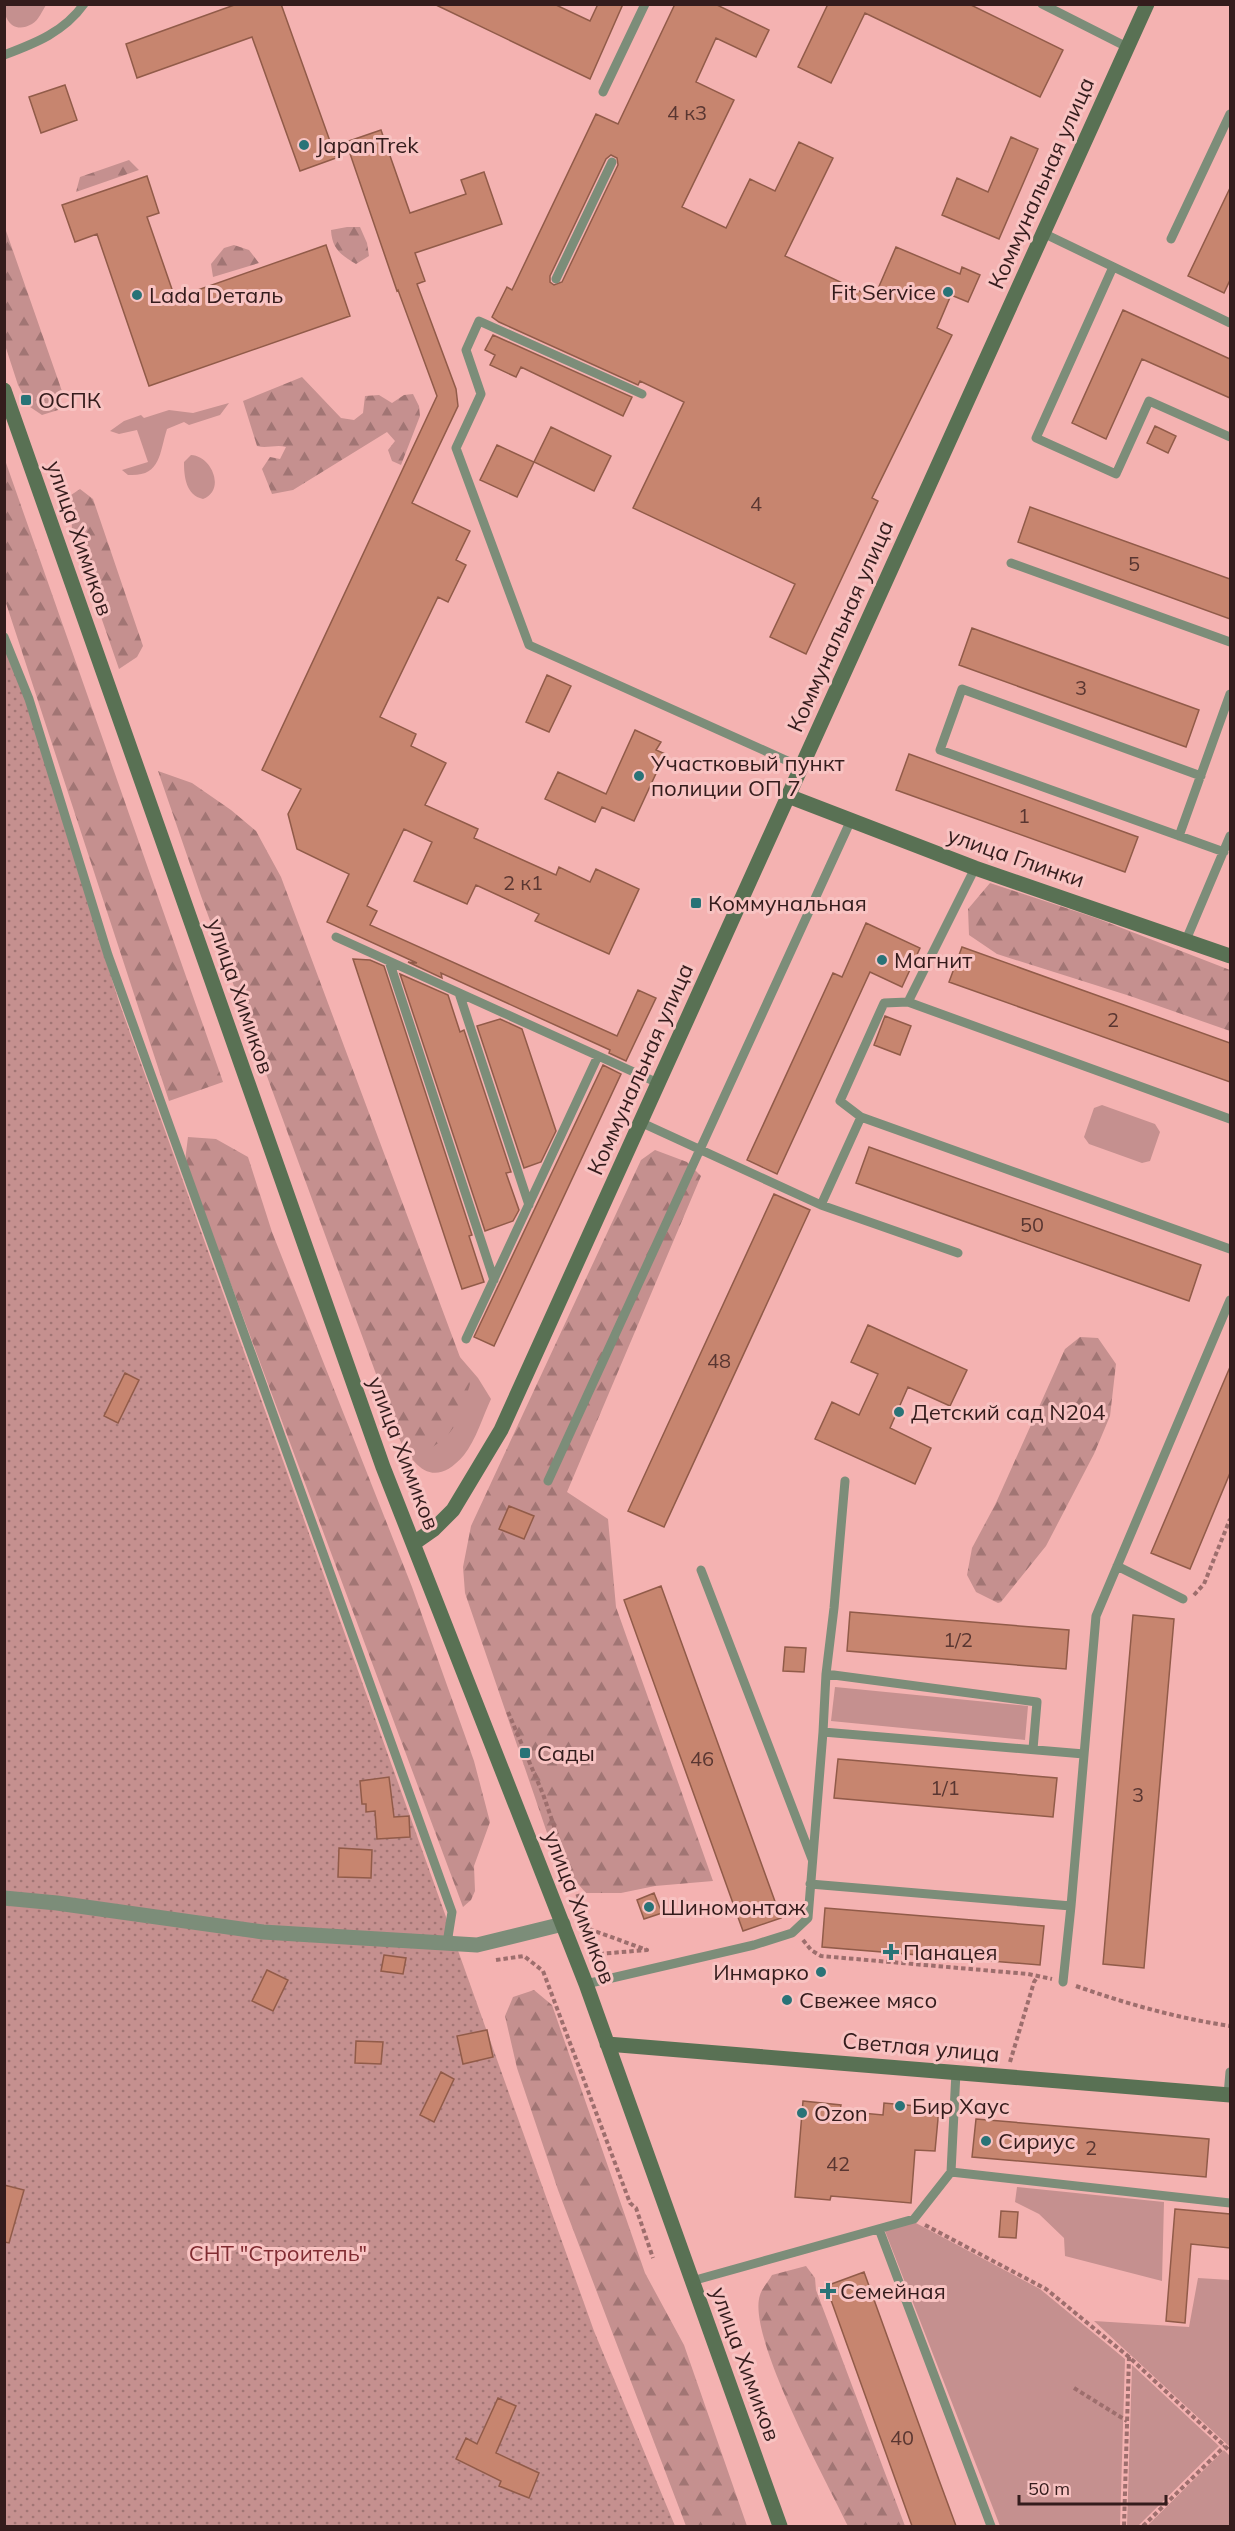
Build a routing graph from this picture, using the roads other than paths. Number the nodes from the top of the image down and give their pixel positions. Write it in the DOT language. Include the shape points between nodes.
graph roads {
  1 [pos="84,4"];
  2 [pos="645,4"];
  3 [pos="1042,4"];
  4 [pos="1147,4"];
  5 [pos="1127,47"];
  6 [pos="4,55"];
  7 [pos="603,92"];
  8 [pos="1230,114"];
  9 [pos="612,162"];
  10 [pos="1042,234"];
  11 [pos="1171,239"];
  12 [pos="1113,267"];
  13 [pos="556,279"];
  14 [pos="1230,323"];
  15 [pos="4,390"];
  16 [pos="642,394"];
  17 [pos="1230,437"];
  18 [pos="1011,563"];
  19 [pos="4,637"];
  20 [pos="1230,642"];
  21 [pos="1230,694"];
  22 [pos="801,767"];
  23 [pos="1201,776"];
  24 [pos="788,796"];
  25 [pos="851,820"];
  26 [pos="1179,836"];
  27 [pos="1230,836"];
  28 [pos="1224,852"];
  29 [pos="975,868"];
  30 [pos="336,937"];
  31 [pos="1186,940"];
  32 [pos="1230,956"];
  33 [pos="389,962"];
  34 [pos="459,993"];
  35 [pos="908,1002"];
  36 [pos="598,1056"];
  37 [pos="658,1083"];
  38 [pos="861,1117"];
  39 [pos="1230,1119"];
  40 [pos="640,1122"];
  41 [pos="700,1149"];
  42 [pos="529,1205"];
  43 [pos="821,1205"];
  44 [pos="1230,1249"];
  45 [pos="958,1253"];
  46 [pos="494,1280"];
  47 [pos="1230,1300"];
  48 [pos="466,1339"];
  49 [pos="548,1481"];
  50 [pos="845,1481"];
  51 [pos="414,1543"];
  52 [pos="1117,1566"];
  53 [pos="701,1570"];
  54 [pos="1183,1599"];
  55 [pos="826,1674"];
  56 [pos="823,1732"];
  57 [pos="1033,1749"];
  58 [pos="1084,1754"];
  59 [pos="813,1862"];
  60 [pos="810,1884"];
  61 [pos="4,1898"];
  62 [pos="1071,1906"];
  63 [pos="563,1924"];
  64 [pos="447,1943"];
  65 [pos="1063,1982"];
  66 [pos="586,1984"];
  67 [pos="607,2044"];
  68 [pos="956,2072"];
  69 [pos="1230,2072"];
  70 [pos="1229,2095"];
  71 [pos="951,2172"];
  72 [pos="1230,2203"];
  73 [pos="879,2229"];
  74 [pos="692,2281"];
  75 [pos="780,2526"];
  76 [pos="991,2526"];
  1 -- 6 [label="lane" via="75,17 48,38"];
  2 -- 7 [label="lane"];
  3 -- 5 [label="lane"];
  4 -- 5 [label="street, Коммунальная улица"];
  5 -- 10 [label="street, Коммунальная улица"];
  8 -- 11 [label="lane"];
  9 -- 13 [label="lane"];
  10 -- 12 [label="lane"];
  10 -- 22 [label="street, Коммунальная улица"];
  12 -- 14 [label="lane"];
  12 -- 17 [label="lane" via="1036,438 1116,474 1149,400"];
  15 -- 51 [label="street, улица Химиков" via="379,1456"];
  16 -- 22 [label="lane" via="479,321 466,350 481,394 456,448 529,645"];
  18 -- 20 [label="lane"];
  19 -- 64 [label="lane" via="29,699 108,955 452,1911"];
  21 -- 23 [label="lane"];
  22 -- 24 [label="street, Коммунальная улица"];
  23 -- 26 [label="lane"];
  23 -- 26 [label="lane" via="962,689 940,750"];
  24 -- 25 [label="street, улица Глинки"];
  24 -- 37 [label="street, Коммунальная улица"];
  25 -- 29 [label="street, улица Глинки"];
  25 -- 41 [label="lane"];
  26 -- 28 [label="lane"];
  27 -- 28 [label="lane"];
  28 -- 31 [label="lane"];
  29 -- 31 [label="street, улица Глинки"];
  29 -- 35 [label="lane"];
  30 -- 33 [label="lane"];
  31 -- 32 [label="street, улица Глинки"];
  33 -- 34 [label="lane"];
  33 -- 46 [label="lane"];
  34 -- 36 [label="lane"];
  34 -- 42 [label="lane"];
  35 -- 38 [label="lane" via="884,1004 840,1101"];
  35 -- 39 [label="lane"];
  36 -- 37 [label="lane"];
  36 -- 42 [label="lane"];
  37 -- 40 [label="street, Коммунальная улица"];
  38 -- 43 [label="lane"];
  38 -- 44 [label="lane"];
  40 -- 41 [label="lane"];
  40 -- 51 [label="street, Коммунальная улица" via="501,1430 453,1510"];
  41 -- 43 [label="lane"];
  41 -- 49 [label="lane"];
  42 -- 46 [label="lane"];
  43 -- 45 [label="lane"];
  46 -- 48 [label="lane"];
  47 -- 52 [label="lane"];
  50 -- 55 [label="lane"];
  51 -- 63 [label="street, улица Химиков"];
  52 -- 54 [label="lane"];
  52 -- 58 [label="lane" via="1096,1616"];
  53 -- 59 [label="lane"];
  55 -- 56 [label="lane"];
  55 -- 57 [label="lane" via="1037,1702"];
  56 -- 57 [label="lane"];
  56 -- 59 [label="lane"];
  57 -- 58 [label="lane"];
  58 -- 62 [label="lane"];
  59 -- 60 [label="lane"];
  60 -- 62 [label="lane"];
  60 -- 66 [label="lane" via="808,1918 792,1933"];
  61 -- 64 [label="street" via="263,1932"];
  62 -- 65 [label="lane"];
  63 -- 64 [label="street" via="477,1944"];
  63 -- 66 [label="street, улица Химиков"];
  66 -- 67 [label="street, улица Химиков"];
  67 -- 68 [label="street, Светлая улица"];
  67 -- 74 [label="street, улица Химиков"];
  68 -- 70 [label="street, Светлая улица"];
  68 -- 71 [label="lane"];
  69 -- 70 [label="lane"];
  71 -- 72 [label="lane"];
  71 -- 73 [label="lane" via="914,2219"];
  73 -- 74 [label="lane"];
  73 -- 76 [label="lane"];
  74 -- 75 [label="street, улица Химиков"];
}
